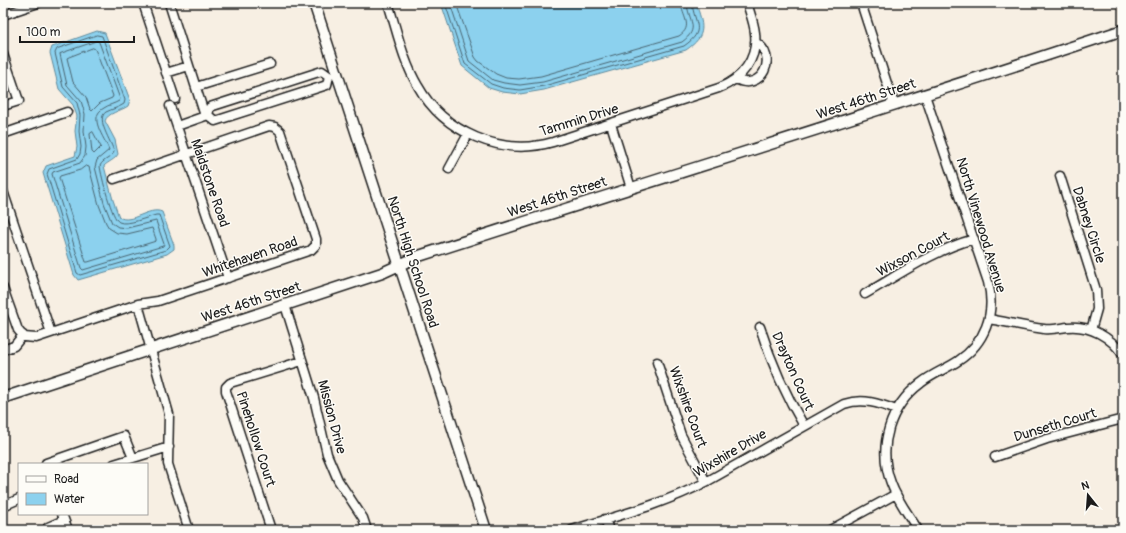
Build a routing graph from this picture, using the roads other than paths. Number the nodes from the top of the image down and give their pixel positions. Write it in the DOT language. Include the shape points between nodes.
graph roads {
  1 [pos="38,3"];
  2 [pos="143,3"];
  3 [pos="169,3"];
  4 [pos="314,3"];
  5 [pos="388,3"];
  6 [pos="747,3"];
  7 [pos="861,3"];
  8 [pos="3,14"];
  9 [pos="1123,31"];
  10 [pos="756,42"];
  11 [pos="3,54"];
  12 [pos="270,64"];
  13 [pos="189,66"];
  14 [pos="166,73"];
  15 [pos="333,74"];
  16 [pos="736,79"];
  17 [pos="196,87"];
  18 [pos="267,89"];
  19 [pos="925,95"];
  20 [pos="175,99"];
  21 [pos="272,102"];
  22 [pos="894,105"];
  23 [pos="3,106"];
  24 [pos="170,106"];
  25 [pos="67,112"];
  26 [pos="206,116"];
  27 [pos="611,124"];
  28 [pos="177,126"];
  29 [pos="3,134"];
  30 [pos="468,134"];
  31 [pos="187,154"];
  32 [pos="450,169"];
  33 [pos="1060,176"];
  34 [pos="114,179"];
  35 [pos="631,188"];
  36 [pos="3,191"];
  37 [pos="974,239"];
  38 [pos="399,265"];
  39 [pos="228,278"];
  40 [pos="3,289"];
  41 [pos="865,294"];
  42 [pos="138,304"];
  43 [pos="285,305"];
  44 [pos="990,319"];
  45 [pos="760,327"];
  46 [pos="1091,330"];
  47 [pos="51,333"];
  48 [pos="23,335"];
  49 [pos="3,350"];
  50 [pos="151,350"];
  51 [pos="1123,355"];
  52 [pos="302,360"];
  53 [pos="657,362"];
  54 [pos="3,398"];
  55 [pos="896,410"];
  56 [pos="1123,419"];
  57 [pos="804,426"];
  58 [pos="168,447"];
  59 [pos="995,457"];
  60 [pos="133,458"];
  61 [pos="46,463"];
  62 [pos="117,463"];
  63 [pos="706,482"];
  64 [pos="896,494"];
  65 [pos="18,499"];
  66 [pos="3,506"];
  67 [pos="63,517"];
  68 [pos="605,519"];
  69 [pos="49,530"];
  70 [pos="68,530"];
  71 [pos="189,530"];
  72 [pos="272,530"];
  73 [pos="367,530"];
  74 [pos="486,530"];
  75 [pos="572,530"];
  76 [pos="609,530"];
  77 [pos="830,530"];
  78 [pos="918,530"];
  1 -- 8 [label="street"];
  2 -- 14 [label="street"];
  3 -- 13 [label="street, Maidstone Road"];
  4 -- 15 [label="street, North High School Road"];
  5 -- 30 [label="street, Tammin Drive" via="408,66 417,85 431,106"];
  6 -- 10 [label="street"];
  7 -- 22 [label="street"];
  9 -- 19 [label="street, West 46th Street"];
  10 -- 16 [label="street" via="751,60"];
  10 -- 16 [label="street" via="764,49 766,55 765,71 760,78 753,81 742,82"];
  11 -- 23 [label="street" via="19,100"];
  12 -- 17 [label="street"];
  13 -- 14 [label="street"];
  13 -- 17 [label="street, Maidstone Road"];
  14 -- 20 [label="street"];
  15 -- 18 [label="street, Maidstone Road" via="322,71"];
  15 -- 21 [label="street, Maidstone Road" via="327,85"];
  15 -- 38 [label="street, North High School Road"];
  16 -- 27 [label="street, Tammin Drive" via="719,88"];
  17 -- 26 [label="street, Maidstone Road"];
  18 -- 21 [label="street"];
  18 -- 26 [label="street, Maidstone Road" via="210,107"];
  19 -- 22 [label="street, West 46th Street"];
  19 -- 37 [label="street, North Vinewood Avenue"];
  21 -- 26 [label="street, Maidstone Road" via="214,121"];
  22 -- 35 [label="street, West 46th Street"];
  24 -- 28 [label="street"];
  25 -- 29 [label="street"];
  26 -- 28 [label="street, Maidstone Road"];
  27 -- 30 [label="street, Tammin Drive" via="547,144 529,146 501,145"];
  27 -- 35 [label="street"];
  28 -- 31 [label="street, Maidstone Road"];
  30 -- 32 [label="street"];
  31 -- 34 [label="street"];
  31 -- 39 [label="street, Maidstone Road"];
  31 -- 39 [label="street, Whitehaven Road" via="269,126 275,127 280,131 316,239 316,245 311,250"];
  33 -- 46 [label="street, Dabney Circle" via="1096,290 1097,309"];
  35 -- 38 [label="street, West 46th Street"];
  36 -- 47 [label="street"];
  37 -- 41 [label="street, Wixson Court" via="923,260"];
  37 -- 44 [label="street, North Vinewood Avenue" via="990,290"];
  38 -- 43 [label="street, West 46th Street"];
  38 -- 74 [label="street, North High School Road"];
  39 -- 42 [label="street, Whitehaven Road" via="158,301"];
  40 -- 48 [label="street" via="16,328"];
  42 -- 47 [label="street, Whitehaven Road"];
  42 -- 50 [label="street"];
  43 -- 50 [label="street, West 46th Street"];
  43 -- 52 [label="street, Mission Drive"];
  44 -- 46 [label="street" via="1046,329 1071,327"];
  44 -- 55 [label="street, North Vinewood Avenue" via="980,339 969,352 957,362 920,383"];
  45 -- 57 [label="street, Drayton Court" via="776,372"];
  46 -- 51 [label="street" via="1110,340"];
  47 -- 48 [label="street, Whitehaven Road" via="36,338"];
  48 -- 49 [label="street" via="14,346"];
  50 -- 54 [label="street, West 46th Street"];
  50 -- 58 [label="street" via="169,414"];
  52 -- 72 [label="street, Pinehollow Court" via="226,387"];
  52 -- 73 [label="street, Mission Drive" via="327,454 338,480 363,518"];
  53 -- 63 [label="street, Wixshire Court" via="681,435"];
  55 -- 57 [label="street, Wixshire Drive" via="879,403 854,401 834,408"];
  55 -- 64 [label="street, North Vinewood Avenue" via="889,426 885,451 887,471"];
  56 -- 59 [label="street, Dunseth Court" via="1055,437"];
  57 -- 63 [label="street, Wixshire Drive"];
  58 -- 60 [label="street"];
  58 -- 71 [label="street" via="168,464"];
  60 -- 61 [label="street" via="124,436"];
  60 -- 62 [label="street"];
  63 -- 68 [label="street, Wixshire Drive" via="666,500"];
  64 -- 77 [label="street"];
  64 -- 78 [label="street, North Vinewood Avenue"];
  65 -- 66 [label="street"];
  67 -- 69 [label="street" via="48,526"];
  67 -- 70 [label="street"];
  68 -- 75 [label="street, Wixshire Drive"];
  68 -- 76 [label="street"];
}
